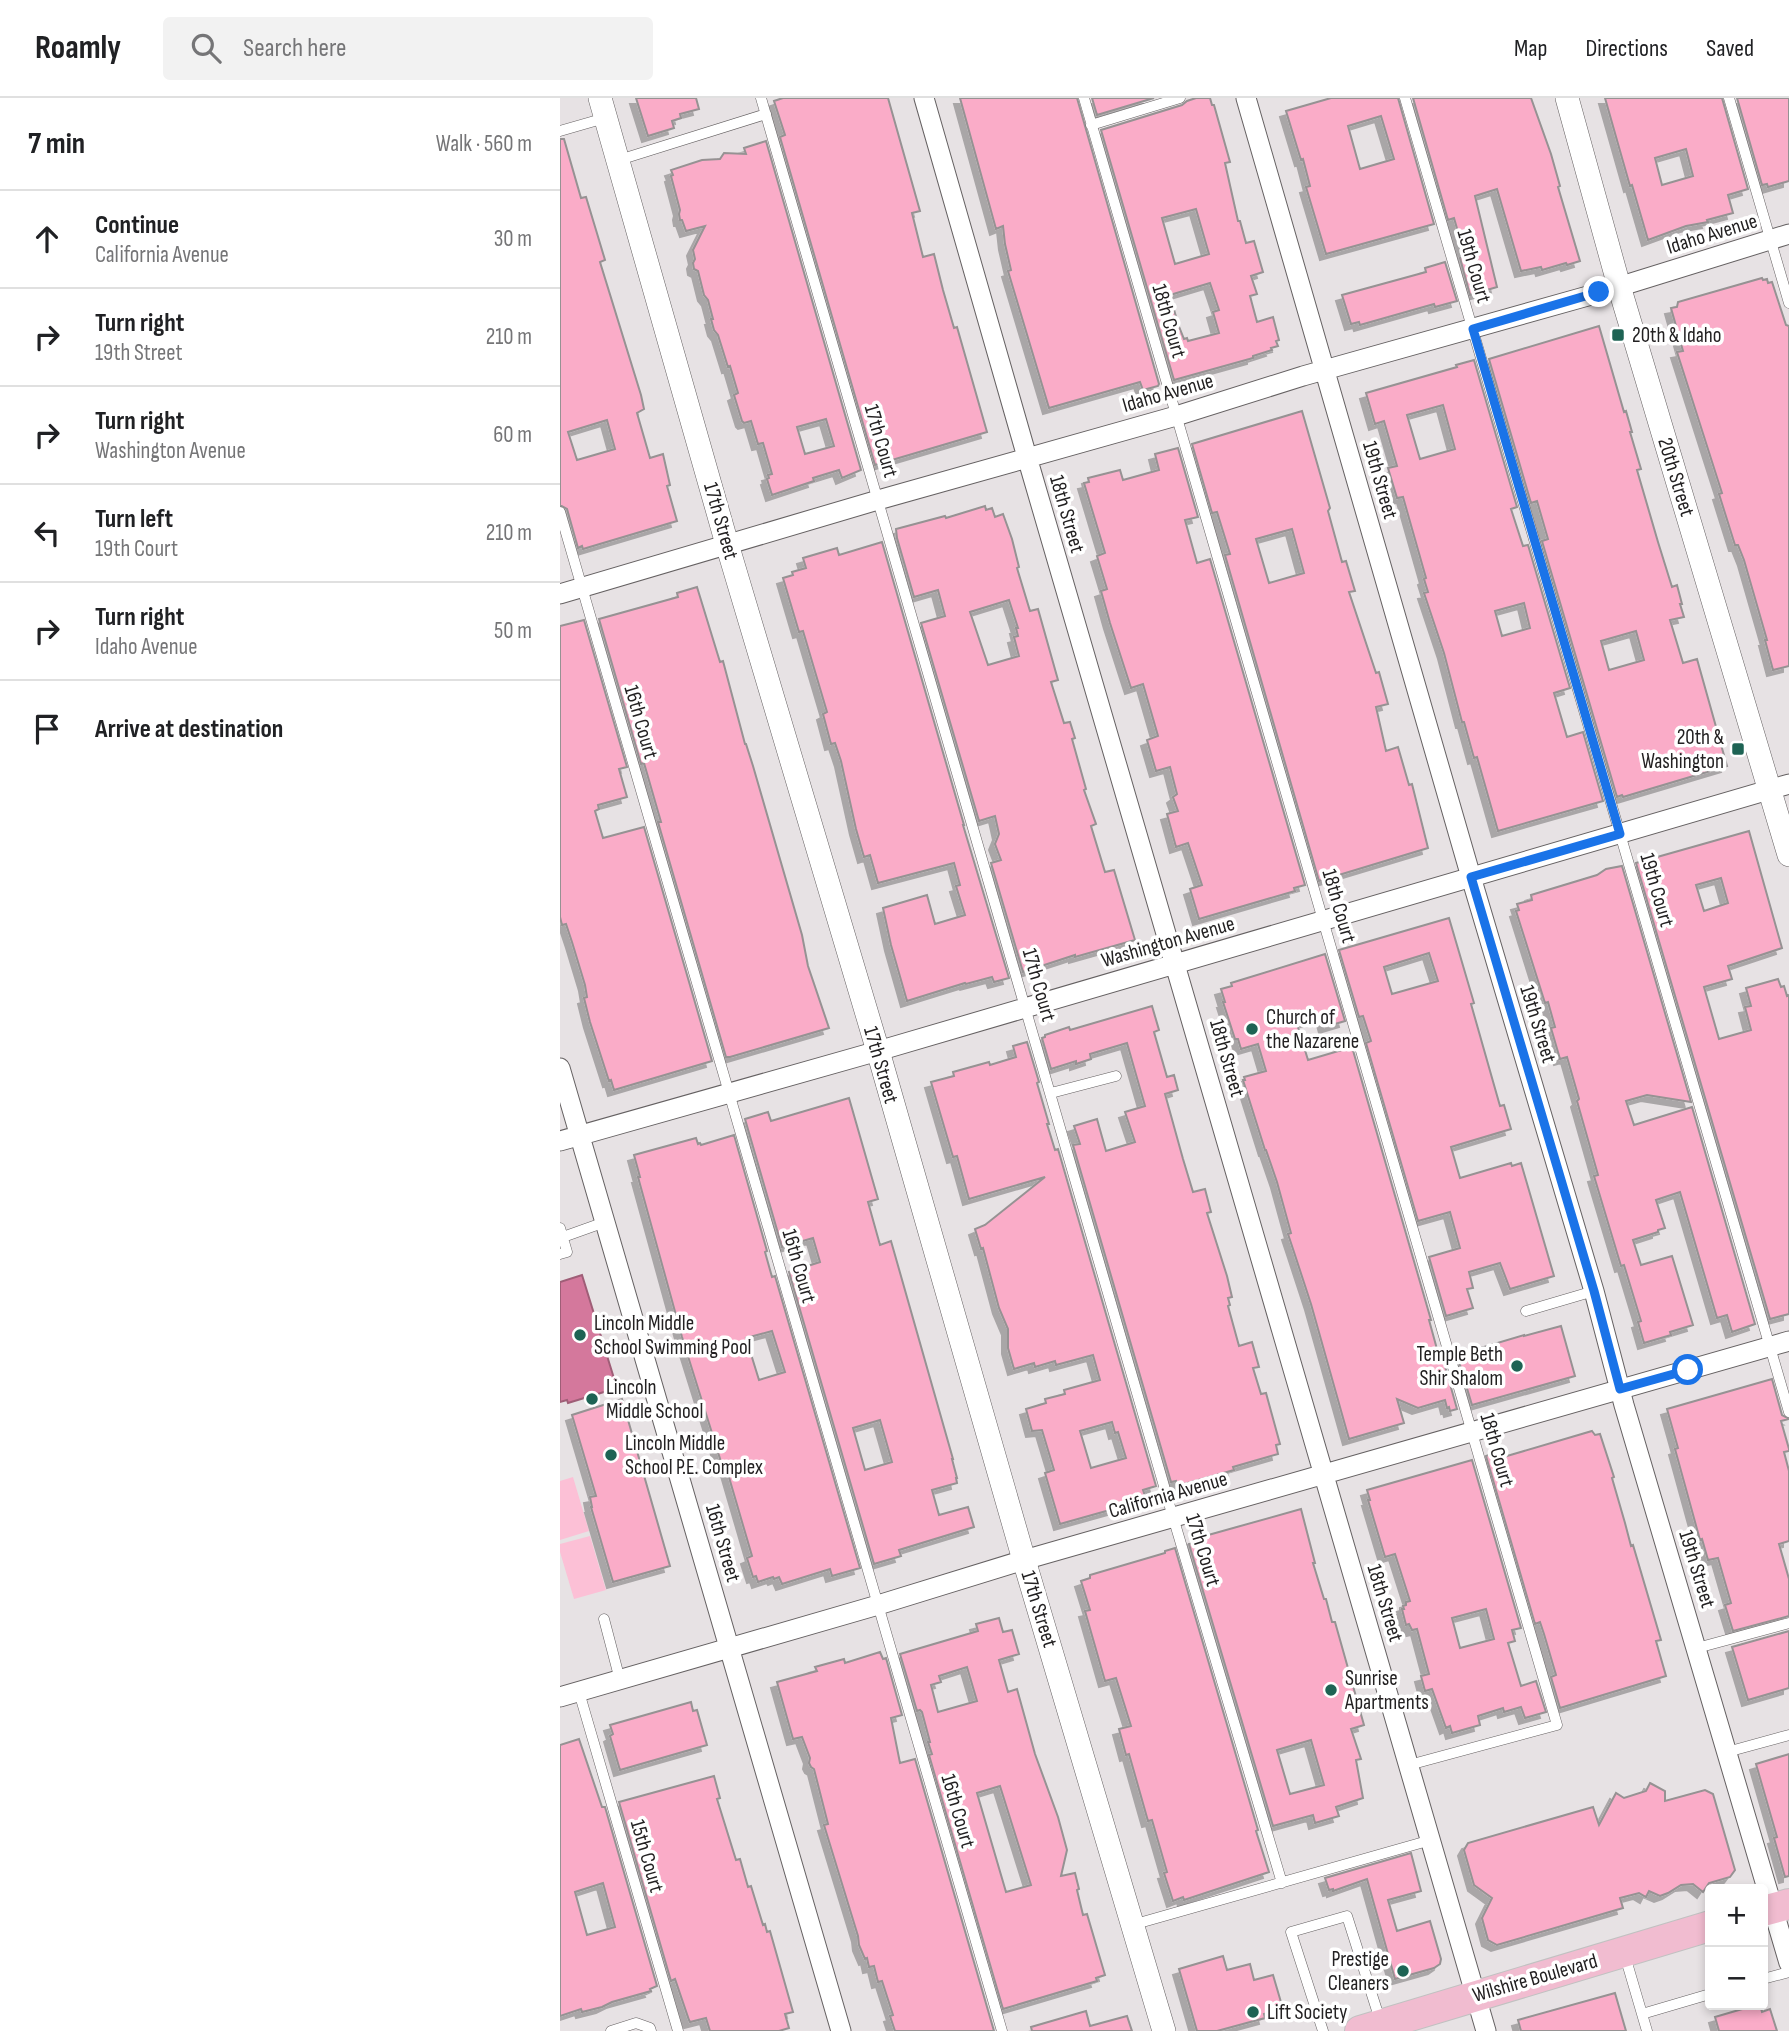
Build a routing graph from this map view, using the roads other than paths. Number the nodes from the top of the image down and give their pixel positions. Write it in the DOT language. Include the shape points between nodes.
graph roads {
  1 [pos="761,98"];
  2 [pos="924,98"];
  3 [pos="1084,98"];
  4 [pos="1180,98"];
  5 [pos="1246,98"];
  6 [pos="1405,98"];
  7 [pos="1567,98"];
  8 [pos="1729,98"];
  9 [pos="603,108"];
  10 [pos="766,114"];
  11 [pos="1091,125"];
  12 [pos="560,131"];
  13 [pos="618,160"];
  14 [pos="1780,237"];
  15 [pos="1619,286"];
  16 [pos="1789,303"];
  17 [pos="1473,329"];
  18 [pos="1324,369"];
  19 [pos="1176,416"];
  20 [pos="1027,457"];
  21 [pos="878,500"];
  22 [pos="560,512"];
  23 [pos="727,544"];
  24 [pos="582,588"];
  25 [pos="560,594"];
  26 [pos="1779,787"];
  27 [pos="1620,834"];
  28 [pos="1789,855"];
  29 [pos="1471,877"];
  30 [pos="1324,920"];
  31 [pos="1176,964"];
  32 [pos="1026,1007"];
  33 [pos="878,1051"];
  34 [pos="560,1068"];
  35 [pos="1116,1076"];
  36 [pos="729,1093"];
  37 [pos="1051,1093"];
  38 [pos="579,1135"];
  39 [pos="560,1141"];
  40 [pos="605,1222"];
  41 [pos="562,1232"];
  42 [pos="560,1254"];
  43 [pos="1594,1291"];
  44 [pos="1525,1311"];
  45 [pos="1780,1344"];
  46 [pos="1620,1389"];
  47 [pos="1789,1412"];
  48 [pos="1472,1431"];
  49 [pos="1322,1474"];
  50 [pos="1173,1517"];
  51 [pos="1024,1560"];
  52 [pos="878,1605"];
  53 [pos="604,1619"];
  54 [pos="1789,1623"];
  55 [pos="730,1648"];
  56 [pos="1697,1648"];
  57 [pos="620,1680"];
  58 [pos="569,1695"];
  59 [pos="1789,1735"];
  60 [pos="1727,1752"];
  61 [pos="1409,1765"];
  62 [pos="1431,1840"];
  63 [pos="1282,1883"];
  64 [pos="1775,1908"];
  65 [pos="1132,1925"];
  66 [pos="1705,1928"];
  67 [pos="1624,1952"];
  68 [pos="1789,1963"];
  69 [pos="1789,1972"];
  70 [pos="1768,1978"];
  71 [pos="1705,1995"];
  72 [pos="1475,1996"];
  73 [pos="1642,2014"];
  74 [pos="1371,2028"];
  75 [pos="611,2031"];
  76 [pos="651,2031"];
  77 [pos="678,2031"];
  78 [pos="841,2031"];
  79 [pos="1002,2031"];
  80 [pos="1164,2031"];
  81 [pos="1323,2031"];
  82 [pos="1486,2031"];
  83 [pos="1647,2031"];
  1 -- 10 [label="lane, 17th Court"];
  2 -- 20 [label="street, 18th Street"];
  3 -- 11 [label="lane, 18th Court"];
  4 -- 11 [label="lane"];
  5 -- 18 [label="street, 19th Street"];
  6 -- 17 [label="lane, 19th Court"];
  7 -- 15 [label="street, 20th Street"];
  8 -- 14 [label="lane"];
  9 -- 12 [label="lane"];
  9 -- 13 [label="street, 17th Street"];
  10 -- 13 [label="lane"];
  10 -- 21 [label="lane, 17th Court"];
  11 -- 19 [label="lane, 18th Court"];
  13 -- 23 [label="street, 17th Street"];
  14 -- 15 [label="street, Idaho Avenue"];
  14 -- 16 [label="lane"];
  15 -- 17 [label="street, Idaho Avenue"];
  15 -- 26 [label="street, 20th Street"];
  17 -- 18 [label="street, Idaho Avenue"];
  17 -- 27 [label="lane, 19th Court"];
  18 -- 19 [label="street, Idaho Avenue"];
  18 -- 29 [label="street, 19th Street"];
  19 -- 20 [label="street, Idaho Avenue"];
  19 -- 30 [label="lane, 18th Court"];
  20 -- 21 [label="street, Idaho Avenue"];
  20 -- 31 [label="street, 18th Street"];
  21 -- 23 [label="street, Idaho Avenue"];
  21 -- 32 [label="lane, 17th Court"];
  22 -- 24 [label="lane, 16th Court"];
  23 -- 24 [label="street, Idaho Avenue"];
  23 -- 33 [label="street, 17th Street"];
  24 -- 25 [label="street, Idaho Avenue"];
  24 -- 36 [label="lane, 16th Court"];
  26 -- 27 [label="street, Washington Avenue"];
  26 -- 28 [label="street, 20th Street"];
  27 -- 29 [label="street, Washington Avenue"];
  27 -- 45 [label="lane, 19th Court"];
  29 -- 30 [label="street, Washington Avenue"];
  29 -- 43 [label="street, 19th Street"];
  30 -- 31 [label="street, Washington Avenue"];
  30 -- 48 [label="lane, 18th Court"];
  31 -- 32 [label="street, Washington Avenue"];
  31 -- 49 [label="street, 18th Street"];
  32 -- 33 [label="street, Washington Avenue"];
  32 -- 37 [label="lane, 17th Court"];
  33 -- 36 [label="street, Washington Avenue"];
  33 -- 51 [label="street, 17th Street"];
  34 -- 38 [label="street, 16th Street"];
  35 -- 37 [label="lane"];
  36 -- 38 [label="street, Washington Avenue"];
  36 -- 52 [label="lane, 16th Court"];
  37 -- 50 [label="lane, 17th Court"];
  38 -- 39 [label="street, Washington Avenue"];
  38 -- 40 [label="street, 16th Street"];
  40 -- 41 [label="lane"];
  40 -- 55 [label="street, 16th Street"];
  41 -- 42 [label="lane" via="567,1252"];
  43 -- 44 [label="lane"];
  43 -- 46 [label="street, 19th Street"];
  45 -- 46 [label="street, California Avenue"];
  45 -- 47 [label="lane, 19th Court"];
  46 -- 48 [label="street, California Avenue"];
  46 -- 56 [label="street, 19th Street"];
  48 -- 49 [label="street, California Avenue"];
  48 -- 61 [label="lane, 18th Court" via="1557,1725"];
  49 -- 50 [label="street, California Avenue"];
  49 -- 61 [label="street, 18th Street"];
  50 -- 51 [label="street, California Avenue"];
  50 -- 63 [label="lane, 17th Court"];
  51 -- 52 [label="street, California Avenue"];
  51 -- 65 [label="street, 17th Street"];
  52 -- 55 [label="street, California Avenue"];
  52 -- 79 [label="lane, 16th Court"];
  53 -- 57 [label="lane"];
  54 -- 56 [label="lane"];
  55 -- 57 [label="street, California Avenue"];
  55 -- 78 [label="street, 16th Street"];
  56 -- 60 [label="street, 19th Street"];
  57 -- 58 [label="street, California Avenue"];
  58 -- 77 [label="lane, 15th Court"];
  59 -- 60 [label="lane"];
  60 -- 64 [label="street, 19th Street"];
  61 -- 62 [label="street, 18th Street"];
  62 -- 63 [label="lane"];
  62 -- 72 [label="street, 18th Street"];
  63 -- 65 [label="lane"];
  64 -- 68 [label="street, 19th Street"];
  65 -- 80 [label="street, 17th Street"];
  66 -- 67 [label="main road, Wilshire Boulevard"];
  67 -- 72 [label="main road, Wilshire Boulevard"];
  67 -- 73 [label="lane"];
  69 -- 70 [label="lane"];
  71 -- 73 [label="lane"];
  72 -- 74 [label="main road, Wilshire Boulevard"];
  72 -- 82 [label="street, 18th Street"];
  73 -- 83 [label="lane"];
  74 -- 81 [label="lane" via="1348,1916 1291,1932"];
  75 -- 76 [label="lane" via="636,2023"];
}
